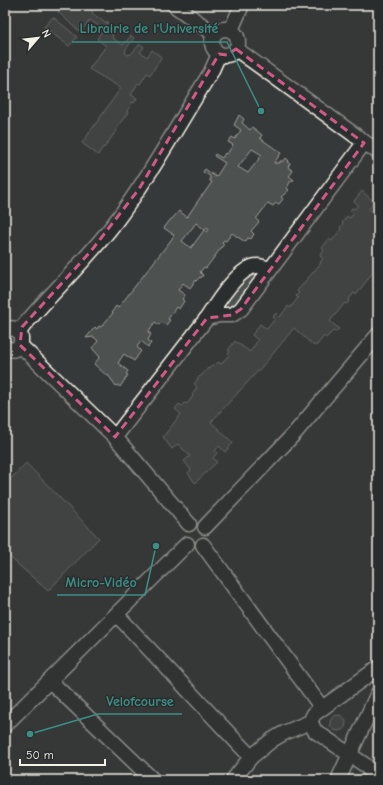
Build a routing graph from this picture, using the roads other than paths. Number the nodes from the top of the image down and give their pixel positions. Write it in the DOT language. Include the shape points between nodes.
graph roads {
  1 [pos="174,5"];
  2 [pos="242,5"];
  3 [pos="231,30"];
  4 [pos="214,34"];
  5 [pos="236,49"];
  6 [pos="219,54"];
  7 [pos="364,143"];
  8 [pos="378,152"];
  9 [pos="270,269"];
  10 [pos="207,318"];
  11 [pos="5,331"];
  12 [pos="377,337"];
  13 [pos="20,338"];
  14 [pos="5,347"];
  15 [pos="116,437"];
  16 [pos="189,524"];
  17 [pos="205,527"];
  18 [pos="187,544"];
  19 [pos="203,545"];
  20 [pos="117,615"];
  21 [pos="378,668"];
  22 [pos="50,681"];
  23 [pos="378,693"];
  24 [pos="322,708"];
  25 [pos="310,722"];
  26 [pos="5,725"];
  27 [pos="350,755"];
  28 [pos="251,757"];
  29 [pos="378,779"];
  30 [pos="153,780"];
  31 [pos="233,780"];
  32 [pos="338,780"];
  1 -- 4 [label="street"];
  2 -- 3 [label="street"];
  3 -- 4 [label="street" via="222,29"];
  3 -- 5 [label="street" via="238,38"];
  4 -- 6 [label="street" via="212,45"];
  5 -- 6 [label="street" via="227,55"];
  5 -- 7 [label="street"];
  6 -- 13 [label="street" via="139,188 113,225 24,324"];
  7 -- 8 [label="street"];
  7 -- 9 [label="street"];
  9 -- 10 [label="street" via="241,309 232,315"];
  9 -- 10 [label="street" via="258,266 242,272"];
  10 -- 15 [label="street"];
  11 -- 13 [label="street" via="12,329"];
  12 -- 17 [label="street" via="294,434"];
  13 -- 14 [label="street" via="13,350"];
  13 -- 15 [label="street"];
  15 -- 16 [label="street"];
  16 -- 17 [label="street" via="199,523"];
  16 -- 18 [label="street" via="183,534"];
  17 -- 19 [label="street" via="208,536"];
  18 -- 19 [label="street" via="193,548"];
  18 -- 20 [label="street"];
  19 -- 24 [label="street"];
  20 -- 22 [label="street"];
  20 -- 28 [label="street"];
  21 -- 24 [label="street"];
  22 -- 26 [label="street"];
  22 -- 30 [label="street"];
  23 -- 27 [label="street"];
  24 -- 25 [label="street" via="314,714"];
  25 -- 27 [label="street" via="315,731"];
  25 -- 28 [label="street" via="272,740"];
  27 -- 29 [label="street" via="365,765"];
  27 -- 32 [label="street"];
  28 -- 31 [label="street"];
}
